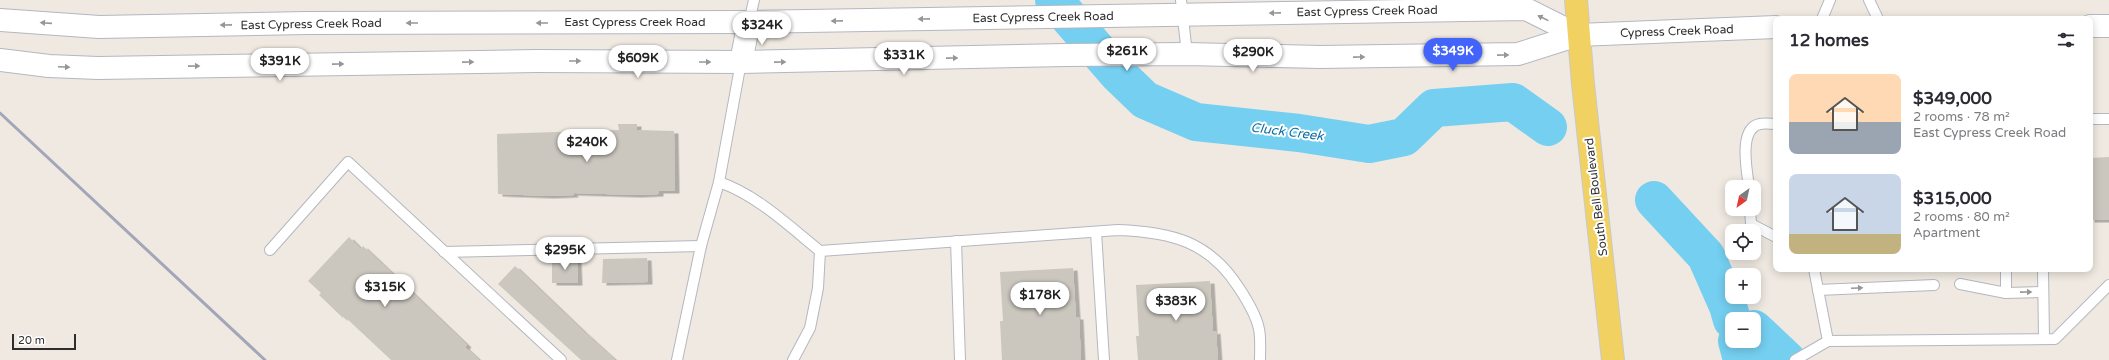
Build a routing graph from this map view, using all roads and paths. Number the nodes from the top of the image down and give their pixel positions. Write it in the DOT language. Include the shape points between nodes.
graph roads {
  1 [pos="754,0"];
  2 [pos="1576,0"];
  3 [pos="1830,0"];
  4 [pos="1869,0"];
  5 [pos="1379,6"];
  6 [pos="1181,7"];
  7 [pos="1823,16"];
  8 [pos="1877,16"];
  9 [pos="0,20"];
  10 [pos="749,22"];
  11 [pos="2093,26"];
  12 [pos="2109,26"];
  13 [pos="1773,27"];
  14 [pos="1578,34"];
  15 [pos="1187,54"];
  16 [pos="0,60"];
  17 [pos="741,62"];
  18 [pos="2093,119"];
  19 [pos="2109,119"];
  20 [pos="1773,124"];
  21 [pos="1748,180"];
  22 [pos="719,182"];
  23 [pos="1750,216"];
  24 [pos="1096,232"];
  25 [pos="1773,235"];
  26 [pos="956,241"];
  27 [pos="701,246"];
  28 [pos="270,250"];
  29 [pos="820,250"];
  30 [pos="444,252"];
  31 [pos="1815,272"];
  32 [pos="2006,272"];
  33 [pos="2043,272"];
  34 [pos="1960,284"];
  35 [pos="1934,285"];
  36 [pos="2109,285"];
  37 [pos="1818,290"];
  38 [pos="2042,292"];
  39 [pos="2006,293"];
  40 [pos="2044,339"];
  41 [pos="1828,341"];
  42 [pos="561,360"];
  43 [pos="677,360"];
  44 [pos="793,360"];
  45 [pos="960,360"];
  46 [pos="1104,360"];
  47 [pos="1260,360"];
  48 [pos="1613,360"];
  49 [pos="1795,360"];
  1 -- 10 [label="lane"];
  2 -- 14 [label="main road, South Bell Boulevard"];
  3 -- 7 [label="lane"];
  4 -- 8 [label="lane"];
  5 -- 6 [label="main road, East Cypress Creek Road, one-way"];
  14 -- 5 [label="main road, East Cypress Creek Road, one-way" via="1526,10"];
  6 -- 10 [label="main road, East Cypress Creek Road, one-way" via="1141,14"];
  6 -- 15 [label="lane"];
  10 -- 9 [label="main road, East Cypress Creek Road, one-way" via="315,23 99,27"];
  10 -- 17 [label="main road"];
  11 -- 12 [label="main road"];
  13 -- 14 [label="main road, Cypress Creek Road"];
  15 -- 14 [label="main road, one-way" via="1320,57 1518,54"];
  14 -- 48 [label="main road, South Bell Boulevard"];
  17 -- 15 [label="main road, one-way"];
  16 -- 17 [label="main road, one-way" via="98,68 536,61"];
  17 -- 22 [label="lane"];
  18 -- 19 [label="lane"];
  20 -- 21 [label="lane" via="1759,124 1750,129 1745,140"];
  22 -- 27 [label="lane"];
  22 -- 29 [label="lane" via="734,187 767,209"];
  23 -- 25 [label="lane" via="1751,224"];
  24 -- 26 [label="lane" via="1080,231"];
  24 -- 46 [label="lane"];
  24 -- 47 [label="lane" via="1118,230 1161,233 1202,248 1233,278 1248,302 1259,329"];
  26 -- 29 [label="lane"];
  26 -- 45 [label="lane"];
  27 -- 30 [label="lane"];
  27 -- 43 [label="lane"];
  28 -- 30 [label="lane" via="348,162"];
  29 -- 44 [label="lane" via="818,288 810,328"];
  30 -- 42 [label="lane"];
  31 -- 37 [label="lane"];
  32 -- 39 [label="lane"];
  33 -- 38 [label="lane"];
  34 -- 39 [label="lane"];
  37 -- 35 [label="lane, one-way"];
  36 -- 40 [label="lane" via="2055,339"];
  37 -- 41 [label="lane"];
  39 -- 38 [label="lane, one-way"];
  38 -- 40 [label="lane"];
  40 -- 41 [label="lane"];
  41 -- 49 [label="lane"];
}
